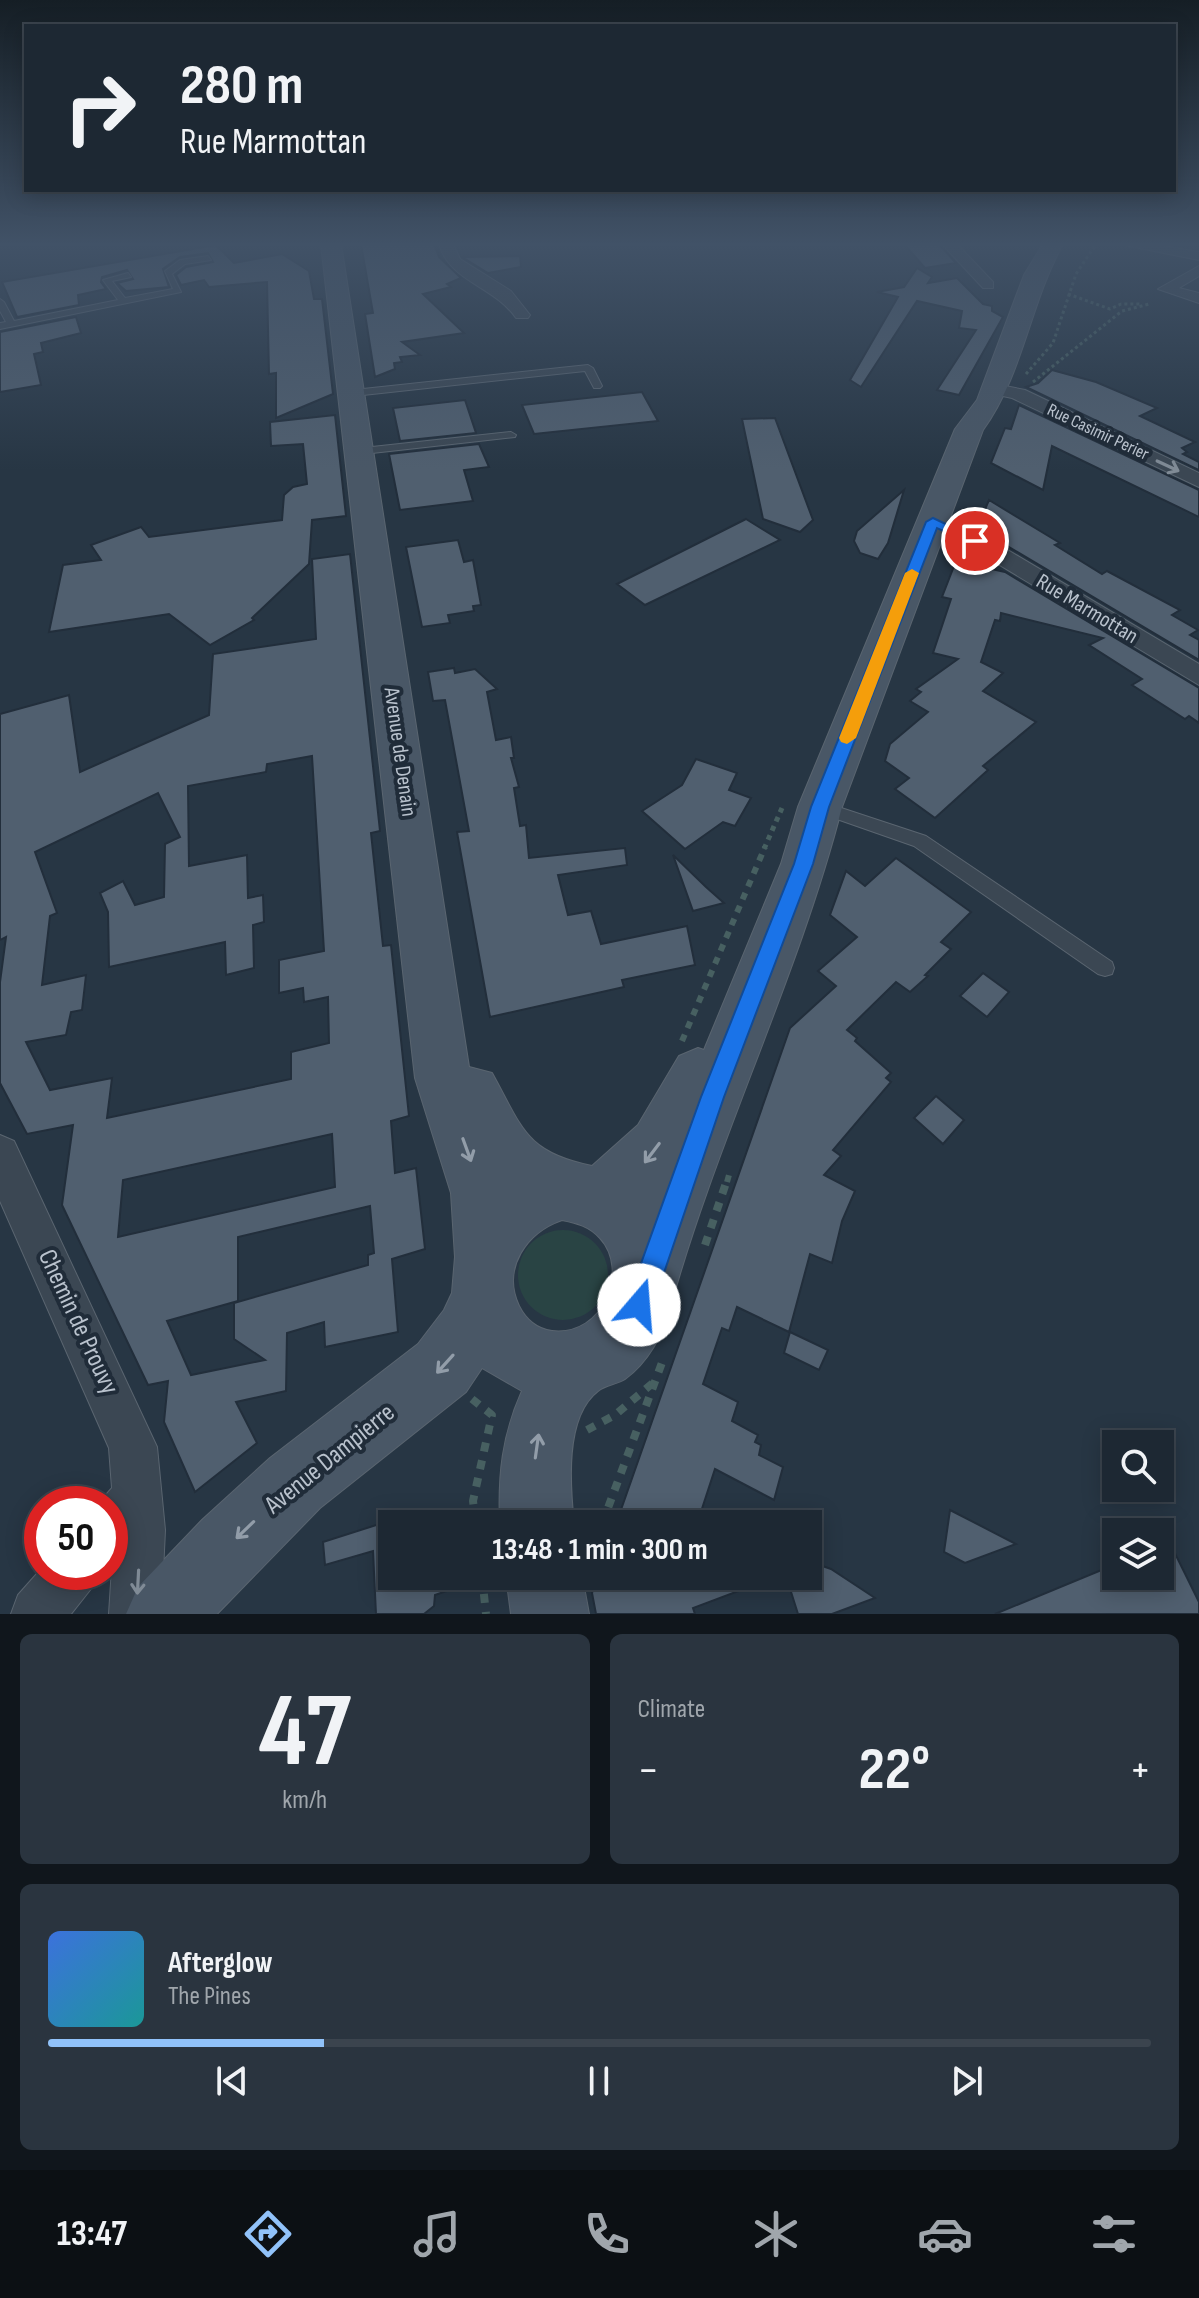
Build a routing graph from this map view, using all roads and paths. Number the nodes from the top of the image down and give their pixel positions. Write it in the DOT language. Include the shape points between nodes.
graph roads {
  1 [pos="9,319"];
  2 [pos="33,319"];
  3 [pos="341,319"];
  4 [pos="352,319"];
  5 [pos="1027,319"];
  6 [pos="1112,319"];
  7 [pos="11,324"];
  8 [pos="0,326"];
  9 [pos="597,386"];
  10 [pos="1010,386"];
  11 [pos="363,392"];
  12 [pos="511,435"];
  13 [pos="372,450"];
  14 [pos="1199,481"];
  15 [pos="933,522"];
  16 [pos="1199,676"];
  17 [pos="820,807"];
  18 [pos="1105,968"];
  19 [pos="0,1155"];
  20 [pos="575,1194"];
  21 [pos="484,1276"];
  22 [pos="642,1295"];
  23 [pos="575,1365"];
  24 [pos="654,1382"];
  25 [pos="464,1392"];
  26 [pos="573,1434"];
  27 [pos="125,1486"];
  28 [pos="474,1510"];
  29 [pos="536,1510"];
  30 [pos="128,1548"];
  31 [pos="57,1590"];
  32 [pos="483,1590"];
  33 [pos="546,1590"];
  34 [pos="37,1614"];
  35 [pos="135,1614"];
  36 [pos="165,1614"];
  37 [pos="486,1614"];
  38 [pos="550,1614"];
  1 -- 7 [label="lane"];
  2 -- 7 [label="lane"];
  3 -- 21 [label="main road, Avenue de Denain, one-way" via="443,1078 481,1193"];
  4 -- 11 [label="main road, Avenue de Denain"];
  5 -- 10 [label="main road"];
  6 -- 10 [label="path" via="1035,382"];
  7 -- 8 [label="lane"];
  9 -- 11 [label="lane" via="588,368"];
  10 -- 14 [label="street, Rue Casimir Perier, one-way"];
  10 -- 15 [label="main road" via="969,429"];
  11 -- 13 [label="main road, Avenue de Denain"];
  12 -- 13 [label="lane"];
  13 -- 20 [label="main road, Avenue de Denain" via="468,1075 509,1162"];
  15 -- 16 [label="street, Rue Marmottan" via="961,532"];
  15 -- 17 [label="main road"];
  17 -- 18 [label="lane" via="927,845"];
  17 -- 20 [label="main road, one-way" via="791,848 685,1102 637,1171 618,1187"];
  17 -- 22 [label="main road" via="804,864"];
  19 -- 27 [label="street, Chemin de Prouvy" via="128,1431"];
  20 -- 21 [label="main road" via="533,1197 514,1209 494,1232"];
  20 -- 22 [label="main road" via="621,1215 643,1260"];
  21 -- 23 [label="main road" via="492,1323 515,1351 548,1366"];
  21 -- 36 [label="main road, Avenue Dampierre, one-way" via="467,1333 442,1368 295,1483"];
  22 -- 23 [label="main road" via="621,1337 600,1355"];
  29 -- 23 [label="main road, one-way" via="538,1433 548,1405"];
  24 -- 26 [label="path" via="608,1419"];
  25 -- 28 [label="path" via="492,1415"];
  30 -- 35 [label="street, Chemin de Prouvy, one-way"];
  31 -- 34 [label="street"];
  32 -- 37 [label="path"];
  33 -- 38 [label="main road"];
}
